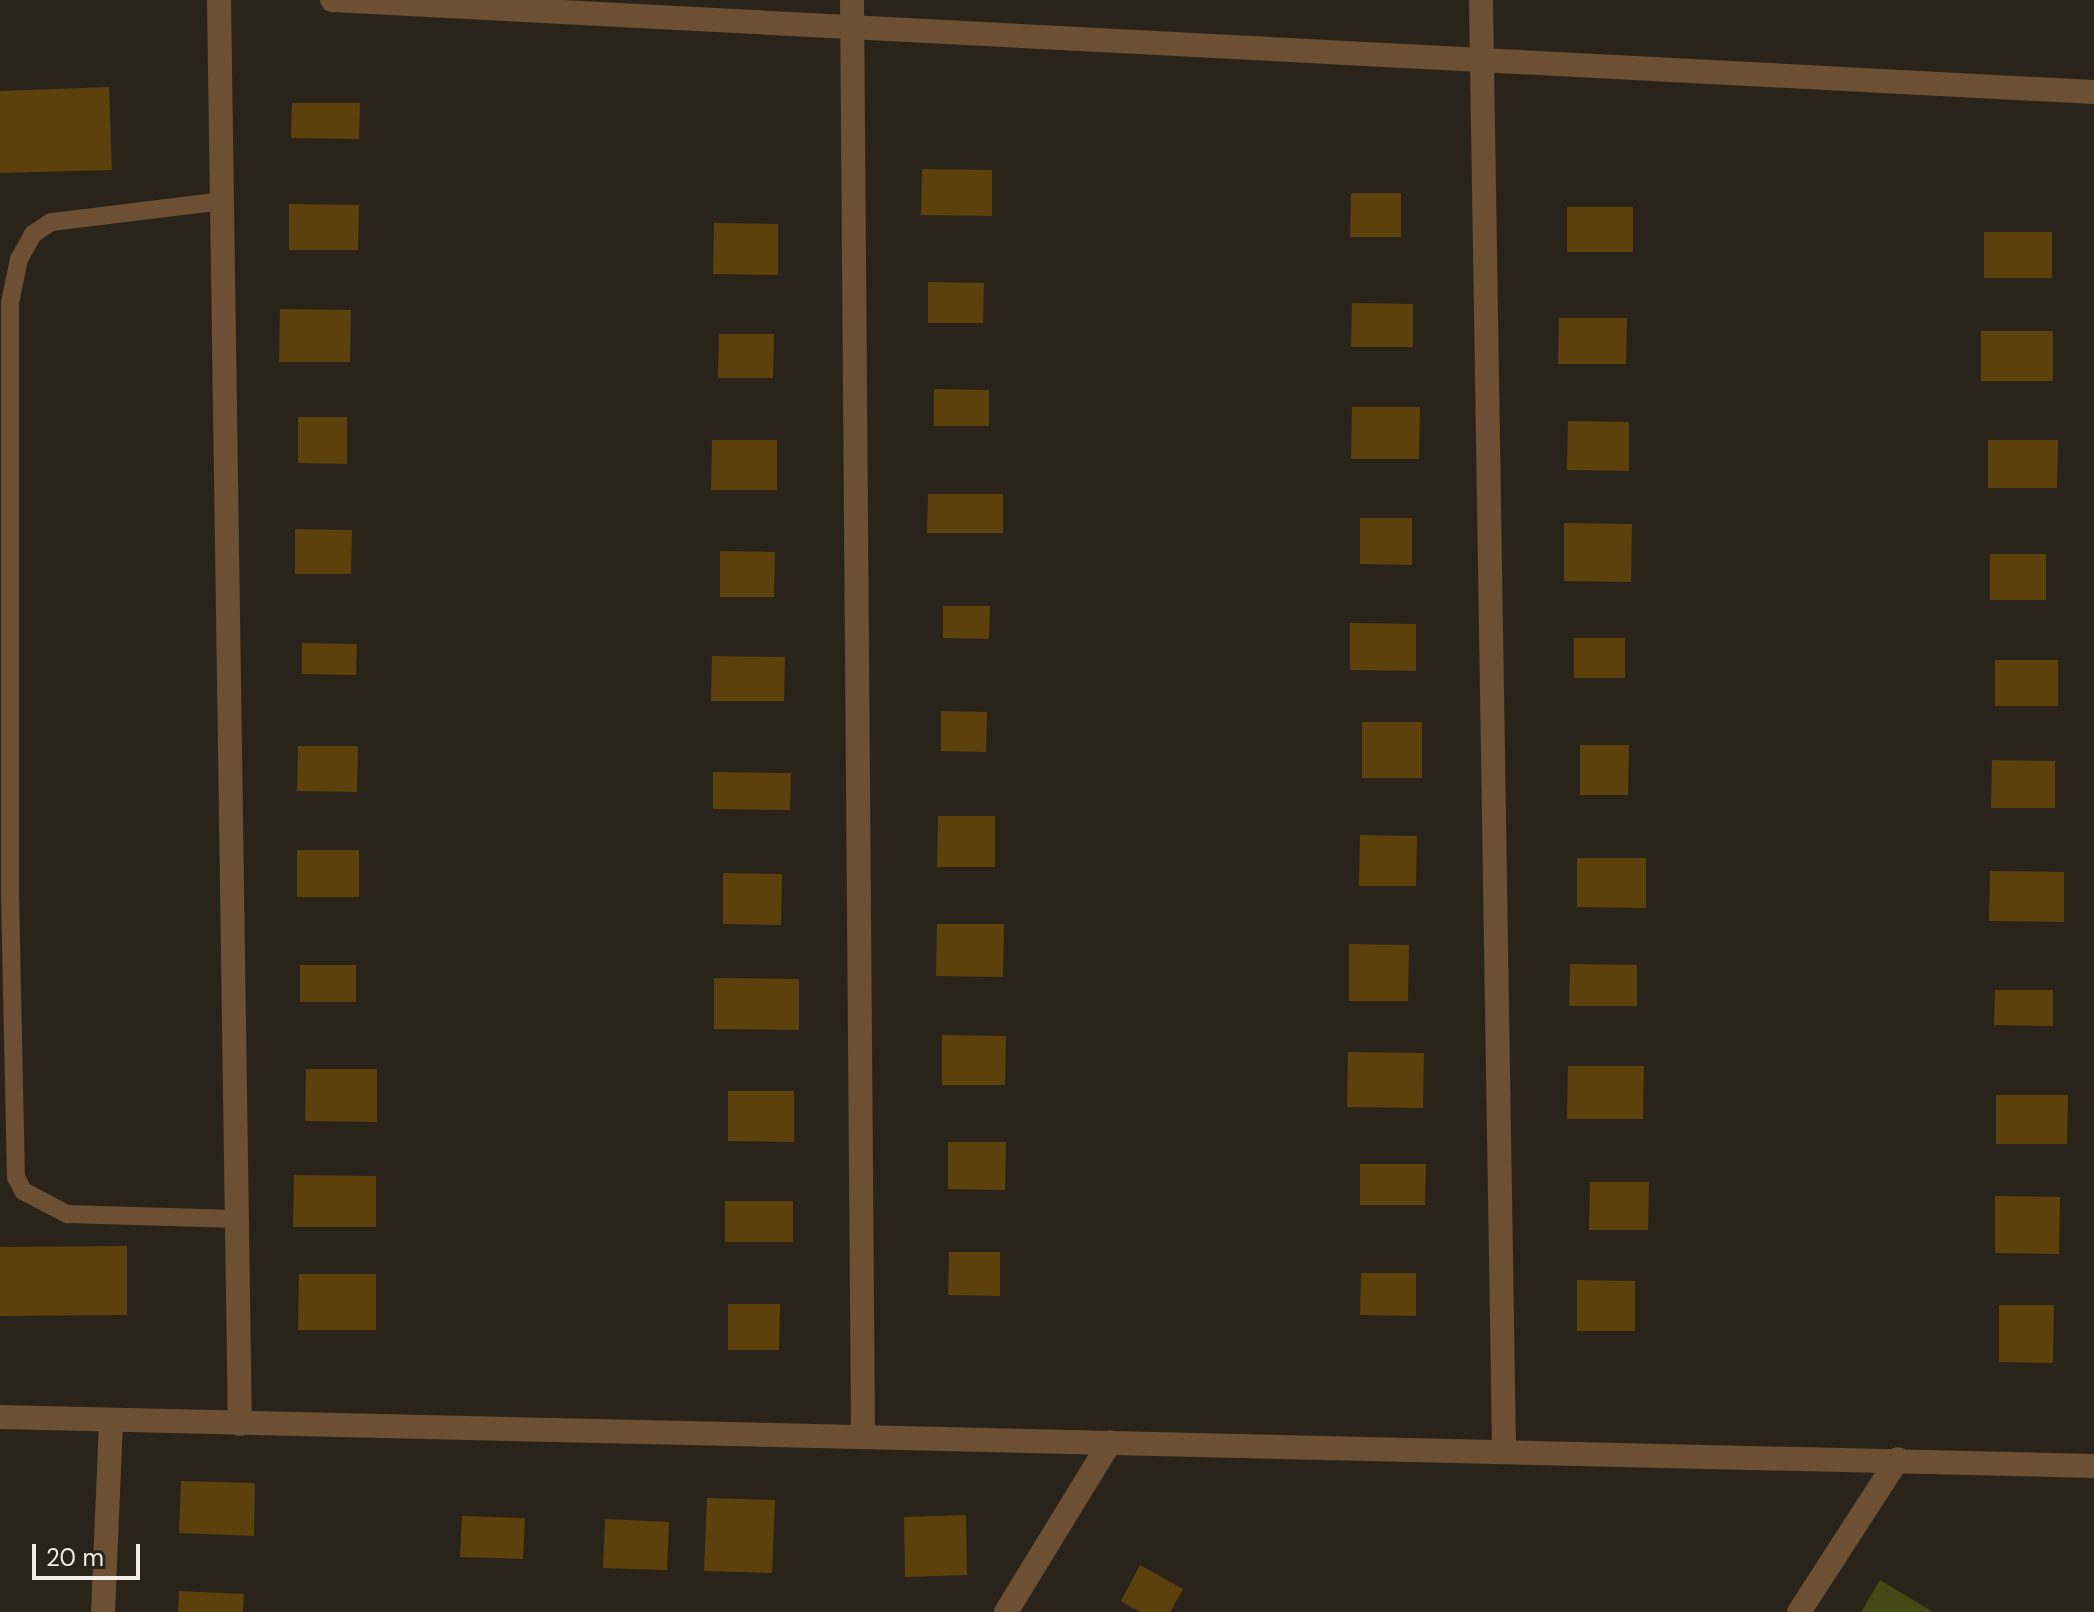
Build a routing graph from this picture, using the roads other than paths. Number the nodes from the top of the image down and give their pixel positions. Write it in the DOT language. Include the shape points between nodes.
graph roads {
  1 [pos="219,0"];
  2 [pos="332,0"];
  3 [pos="852,0"];
  4 [pos="1481,0"];
  5 [pos="853,28"];
  6 [pos="1482,60"];
  7 [pos="2094,92"];
  8 [pos="223,201"];
  9 [pos="237,1219"];
  10 [pos="0,1417"];
  11 [pos="111,1421"];
  12 [pos="240,1424"];
  13 [pos="863,1437"];
  14 [pos="1110,1442"];
  15 [pos="1504,1450"];
  16 [pos="1898,1459"];
  17 [pos="2094,1466"];
  18 [pos="103,1612"];
  19 [pos="1006,1612"];
  20 [pos="1799,1612"];
  1 -- 8 [label="street"];
  2 -- 5 [label="street"];
  3 -- 5 [label="street"];
  4 -- 6 [label="street"];
  5 -- 6 [label="street"];
  5 -- 13 [label="street"];
  6 -- 7 [label="street"];
  6 -- 15 [label="street"];
  8 -- 9 [label="street"];
  8 -- 9 [label="lane" via="51,222 33,234 19,259 10,303 10,909 16,1177 23,1191 67,1214"];
  9 -- 12 [label="street"];
  10 -- 11 [label="street"];
  11 -- 12 [label="street"];
  11 -- 18 [label="street"];
  12 -- 13 [label="street"];
  13 -- 14 [label="street"];
  14 -- 15 [label="street"];
  14 -- 19 [label="street"];
  15 -- 16 [label="street"];
  16 -- 17 [label="street"];
  16 -- 20 [label="street"];
}
